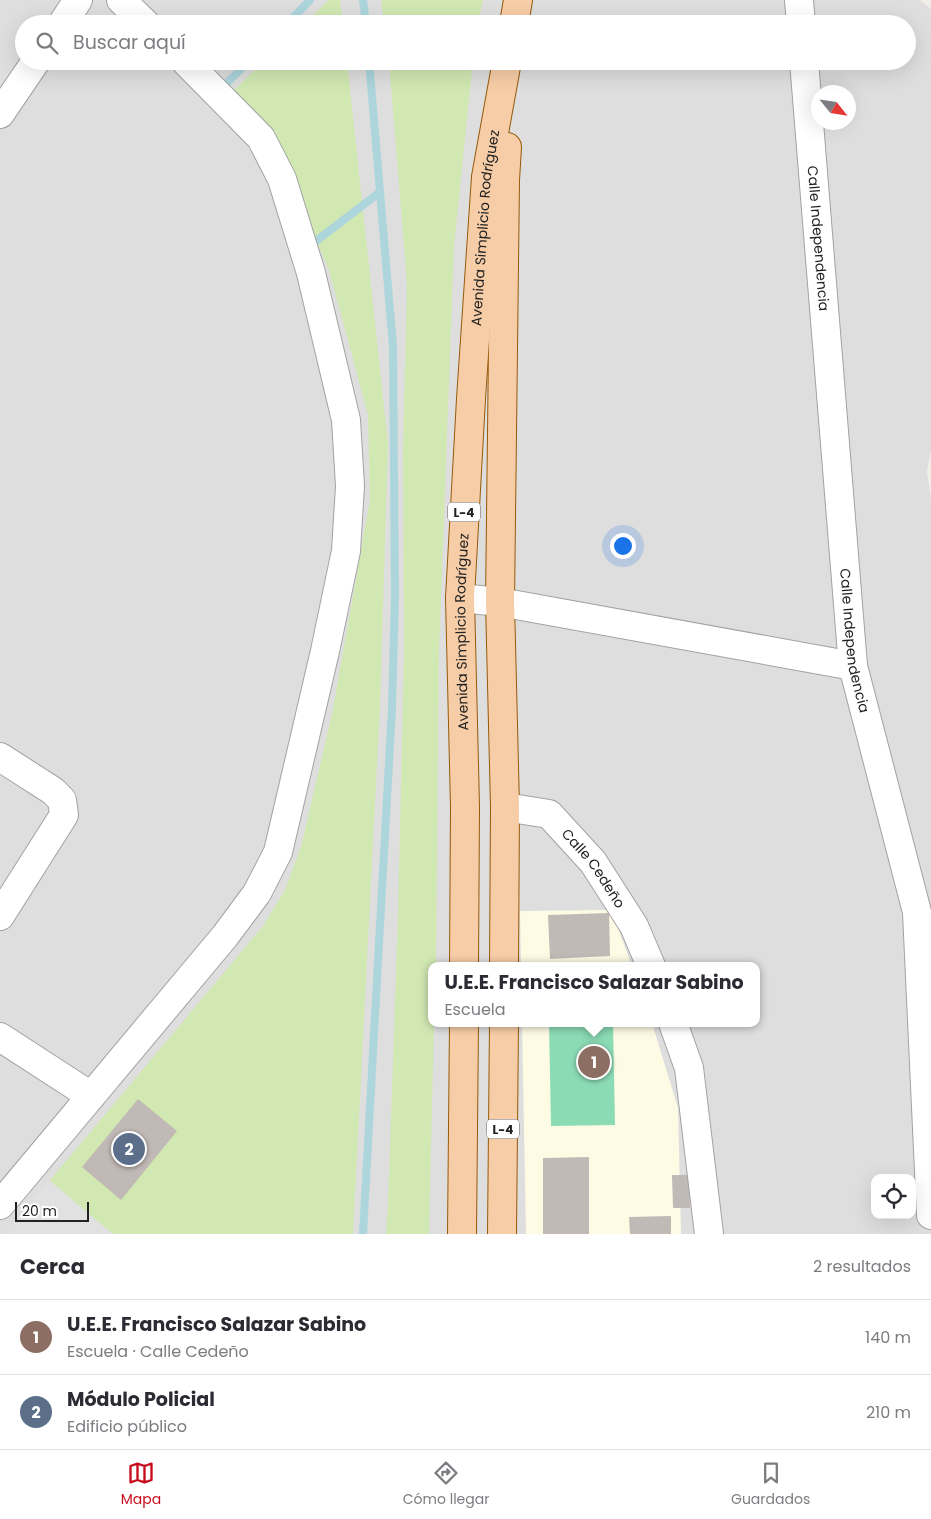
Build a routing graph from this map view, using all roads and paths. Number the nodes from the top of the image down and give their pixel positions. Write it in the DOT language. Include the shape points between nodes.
graph roads {
  1 [pos="78,0"];
  2 [pos="121,0"];
  3 [pos="520,0"];
  4 [pos="799,0"];
  5 [pos="68,15"];
  6 [pos="137,15"];
  7 [pos="516,15"];
  8 [pos="519,15"];
  9 [pos="800,15"];
  10 [pos="30,70"];
  11 [pos="193,70"];
  12 [pos="505,70"];
  13 [pos="514,70"];
  14 [pos="805,70"];
  15 [pos="0,114"];
  16 [pos="460,598"];
  17 [pos="500,602"];
  18 [pos="853,666"];
  19 [pos="0,757"];
  20 [pos="505,807"];
  21 [pos="0,916"];
  22 [pos="464,962"];
  23 [pos="504,962"];
  24 [pos="649,962"];
  25 [pos="464,1027"];
  26 [pos="504,1027"];
  27 [pos="674,1027"];
  28 [pos="0,1037"];
  29 [pos="91,1096"];
  30 [pos="0,1205"];
  31 [pos="931,1215"];
  32 [pos="462,1234"];
  33 [pos="502,1234"];
  34 [pos="709,1234"];
  1 -- 5 [label="street"];
  2 -- 6 [label="street"];
  3 -- 7 [label="main road"];
  3 -- 8 [label="main road"];
  4 -- 9 [label="street"];
  10 -- 15 [label="street"];
  11 -- 29 [label="street" via="261,138 282,179 311,273 346,420 350,486 346,551 278,852 257,893 225,936"];
  12 -- 16 [label="main road, Avenida Simplicio Rodríguez / L-4" via="486,177"];
  13 -- 17 [label="main road, Avenida Simplicio Rodríguez" via="505,180"];
  14 -- 18 [label="street, Calle Independencia"];
  16 -- 17 [label="street"];
  16 -- 22 [label="main road, Avenida Simplicio Rodríguez / L-4" via="465,807"];
  17 -- 18 [label="street"];
  17 -- 20 [label="main road, Avenida Simplicio Rodríguez"];
  18 -- 31 [label="street, Calle Independencia" via="917,912"];
  19 -- 21 [label="street" via="62,800 64,815"];
  20 -- 23 [label="main road, Avenida Simplicio Rodríguez"];
  20 -- 24 [label="street, Calle Cedeño" via="548,814 593,862 634,926"];
  25 -- 32 [label="main road"];
  26 -- 33 [label="main road, L-4"];
  27 -- 34 [label="street" via="689,1068"];
  28 -- 29 [label="street"];
  29 -- 30 [label="street"];
}
